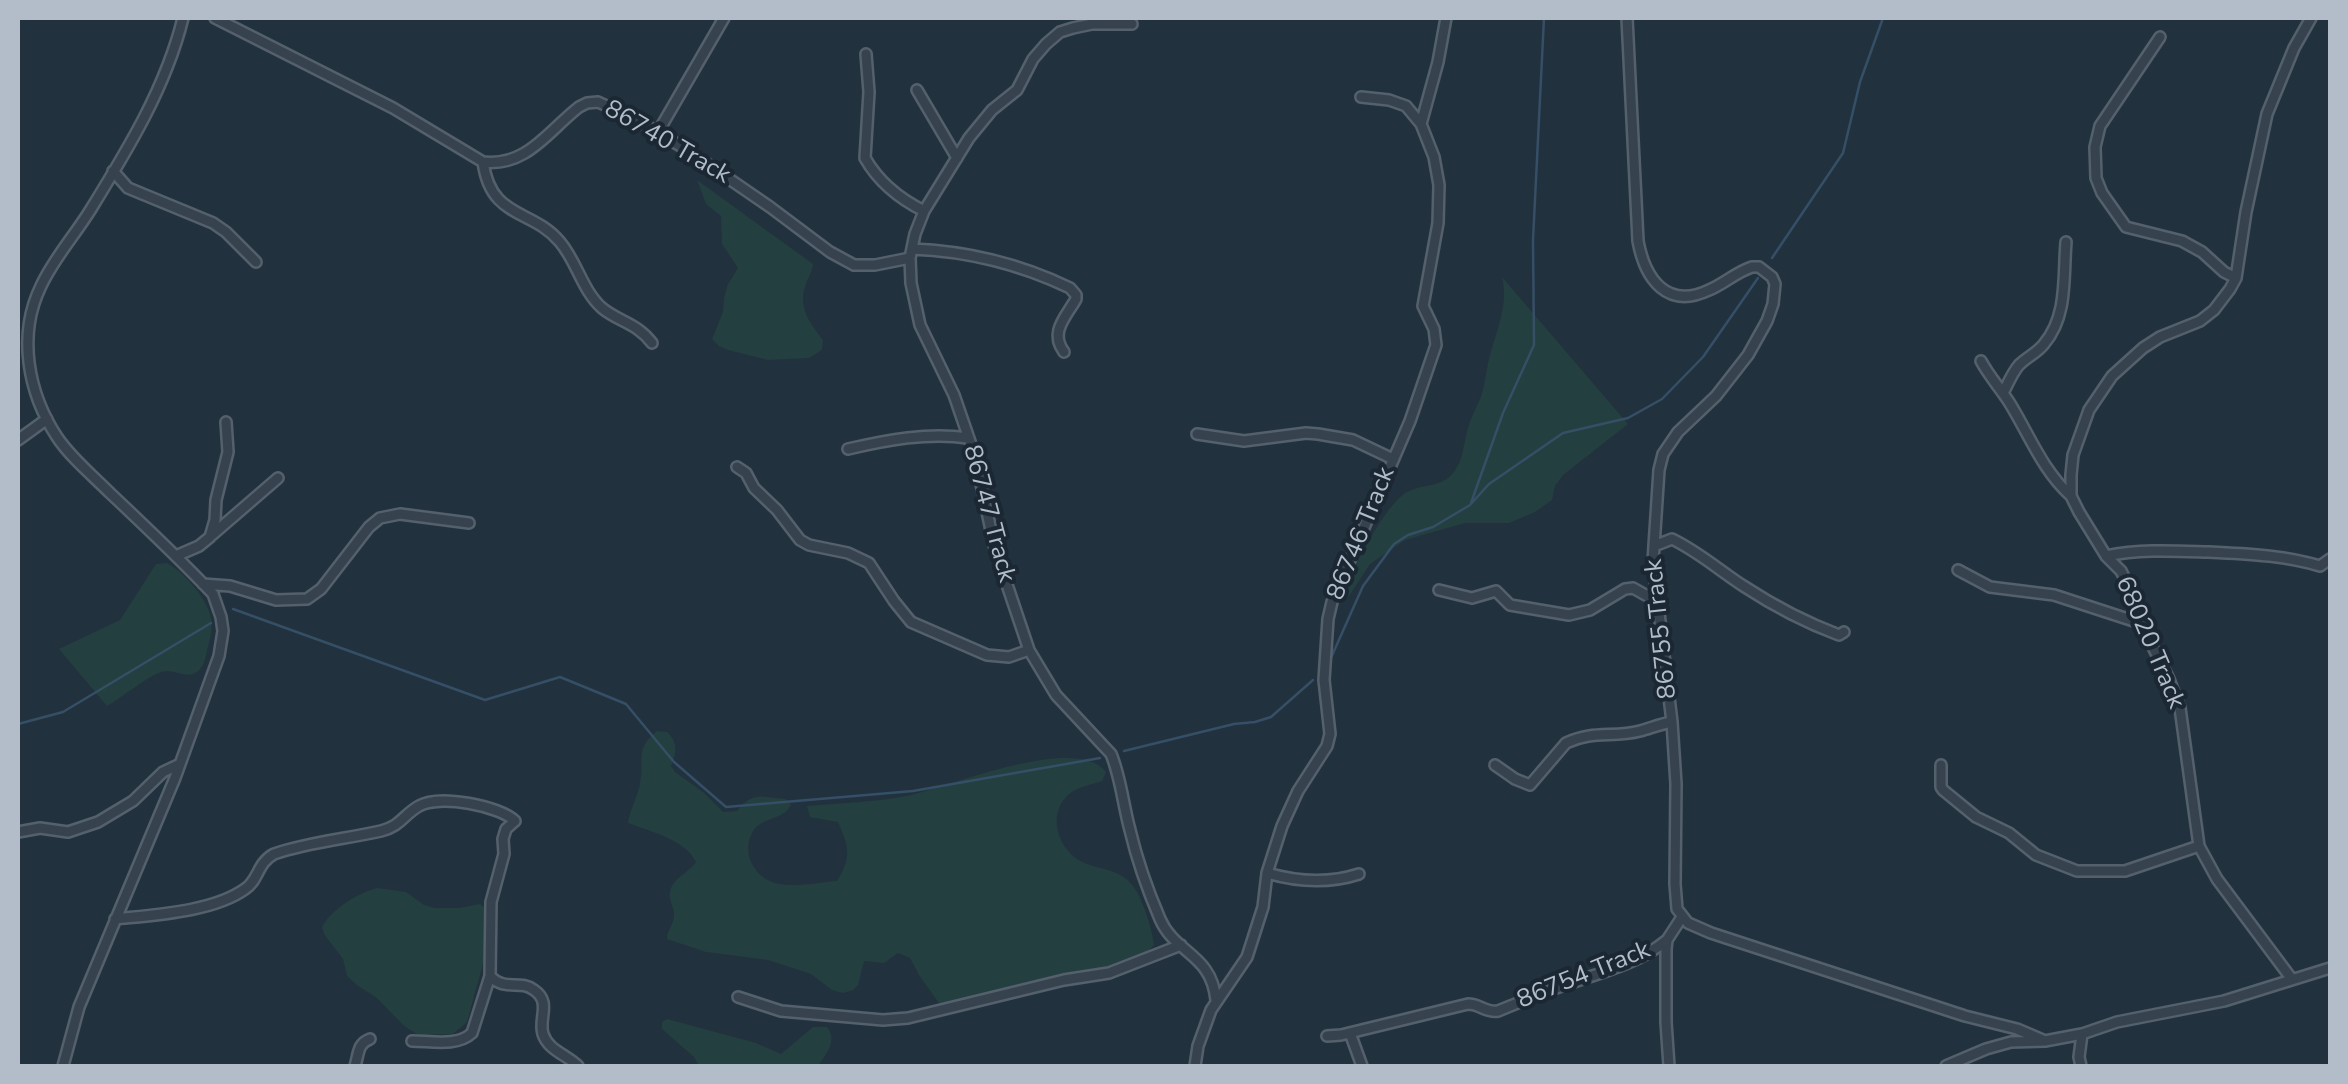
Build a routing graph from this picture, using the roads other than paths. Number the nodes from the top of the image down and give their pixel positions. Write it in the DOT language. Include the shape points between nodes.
graph roads {
  1 [pos="183,18"];
  2 [pos="215,18"];
  3 [pos="724,18"];
  4 [pos="1446,18"];
  5 [pos="1627,18"];
  6 [pos="2311,18"];
  7 [pos="1132,24"];
  8 [pos="2160,37"];
  9 [pos="866,54"];
  10 [pos="917,90"];
  11 [pos="1361,97"];
  12 [pos="1421,124"];
  13 [pos="658,132"];
  14 [pos="957,158"];
  15 [pos="484,162"];
  16 [pos="112,171"];
  17 [pos="924,211"];
  18 [pos="2066,242"];
  19 [pos="911,253"];
  20 [pos="256,262"];
  21 [pos="2236,278"];
  22 [pos="652,343"];
  23 [pos="1064,352"];
  24 [pos="1981,361"];
  25 [pos="2003,393"];
  26 [pos="47,419"];
  27 [pos="226,422"];
  28 [pos="1197,434"];
  29 [pos="968,438"];
  30 [pos="18,440"];
  31 [pos="848,449"];
  32 [pos="1392,459"];
  33 [pos="738,466"];
  34 [pos="278,478"];
  35 [pos="2071,496"];
  36 [pos="469,523"];
  37 [pos="210,537"];
  38 [pos="1654,546"];
  39 [pos="176,556"];
  40 [pos="2106,556"];
  41 [pos="2330,560"];
  42 [pos="1958,570"];
  43 [pos="203,584"];
  44 [pos="1439,590"];
  45 [pos="1658,602"];
  46 [pos="2143,624"];
  47 [pos="1844,632"];
  48 [pos="1029,650"];
  49 [pos="1672,722"];
  50 [pos="180,764"];
  51 [pos="1495,764"];
  52 [pos="1940,765"];
  53 [pos="18,832"];
  54 [pos="2198,846"];
  55 [pos="1267,874"];
  56 [pos="1359,874"];
  57 [pos="1682,917"];
  58 [pos="115,919"];
  59 [pos="1667,940"];
  60 [pos="1181,945"];
  61 [pos="2330,968"];
  62 [pos="490,976"];
  63 [pos="2291,978"];
  64 [pos="738,997"];
  65 [pos="1216,1000"];
  66 [pos="1350,1033"];
  67 [pos="2082,1034"];
  68 [pos="1326,1036"];
  69 [pos="370,1039"];
  70 [pos="412,1041"];
  71 [pos="2044,1041"];
  72 [pos="63,1066"];
  73 [pos="355,1066"];
  74 [pos="578,1066"];
  75 [pos="1195,1066"];
  76 [pos="1362,1066"];
  77 [pos="1669,1066"];
  78 [pos="1946,1066"];
  79 [pos="2081,1066"];
  1 -- 16 [label="street" via="162,82"];
  2 -- 15 [label="street"];
  3 -- 13 [label="street"];
  4 -- 12 [label="street"];
  5 -- 38 [label="street, 86755 Track" via="1642,262 1672,295 1700,294 1752,267 1766,271 1776,294 1748,355 1663,454"];
  6 -- 21 [label="street" via="2267,114"];
  7 -- 14 [label="street, 86747 Track" via="1092,24 1053,37"];
  8 -- 21 [label="street" via="2100,126 2096,178 2126,227 2182,242"];
  9 -- 17 [label="street" via="866,158 896,194"];
  10 -- 14 [label="street"];
  11 -- 12 [label="street" via="1398,102"];
  12 -- 32 [label="street, 86746 Track" via="1439,186 1423,306 1436,344"];
  13 -- 15 [label="street, 86740 Track" via="611,106 587,103 530,152"];
  13 -- 19 [label="street, 86740 Track" via="844,260 864,266"];
  14 -- 17 [label="street, 86747 Track"];
  15 -- 22 [label="street" via="495,196 557,238 600,306"];
  16 -- 20 [label="street" via="128,188 226,232"];
  16 -- 26 [label="street" via="33,304 28,363"];
  17 -- 19 [label="street, 86747 Track"];
  18 -- 25 [label="street" via="2059,316 2049,339 2016,368"];
  19 -- 23 [label="street, 86740 Track" via="960,253 1012,264 1070,288 1074,304 1056,334"];
  19 -- 29 [label="street, 86747 Track" via="920,326"];
  21 -- 35 [label="street" via="2214,310 2143,348 2112,376 2088,410 2073,455"];
  24 -- 25 [label="street, 68020 Track"];
  25 -- 35 [label="street, 68020 Track" via="2057,484"];
  26 -- 30 [label="street"];
  26 -- 39 [label="street" via="86,470"];
  27 -- 37 [label="street" via="228,452"];
  28 -- 32 [label="street" via="1256,441 1306,433 1352,440"];
  29 -- 31 [label="street" via="929,436"];
  29 -- 48 [label="street, 86747 Track"];
  32 -- 55 [label="street, 86746 Track" via="1328,619 1327,746 1291,804"];
  33 -- 48 [label="street" via="800,540 869,563 912,622 1000,658"];
  34 -- 37 [label="street"];
  35 -- 40 [label="street, 68020 Track"];
  36 -- 43 [label="street" via="400,514 380,518 308,599 276,600"];
  37 -- 39 [label="street"];
  38 -- 45 [label="street, 86755 Track"];
  38 -- 47 [label="street" via="1672,538 1742,586 1810,623"];
  39 -- 43 [label="street"];
  40 -- 41 [label="street" via="2174,549 2267,554 2320,566"];
  40 -- 46 [label="street, 68020 Track" via="2120,571"];
  42 -- 46 [label="street" via="1990,587 2054,595"];
  43 -- 50 [label="street" via="213,594 223,632"];
  44 -- 45 [label="street" via="1472,598 1496,592 1510,605 1570,615 1633,588"];
  45 -- 49 [label="street, 86755 Track"];
  46 -- 54 [label="street, 68020 Track" via="2180,708"];
  48 -- 60 [label="street, 86747 Track" via="1056,695 1111,754 1160,920"];
  49 -- 51 [label="street" via="1573,739 1530,785"];
  49 -- 57 [label="street, 86755 Track" via="1675,884"];
  50 -- 53 [label="street" via="98,822 68,832"];
  50 -- 58 [label="street"];
  52 -- 54 [label="street" via="1943,790 1976,817 2077,872 2125,871"];
  54 -- 63 [label="street, 68020 Track"];
  55 -- 56 [label="street" via="1314,882"];
  55 -- 65 [label="street, 86746 Track" via="1247,957"];
  57 -- 59 [label="street"];
  57 -- 71 [label="street" via="1711,934"];
  58 -- 62 [label="street" via="215,903 248,887 274,854 396,826 425,803 453,802 491,808 516,821 506,829 491,902"];
  58 -- 72 [label="street"];
  59 -- 66 [label="street, 86754 Track" via="1636,960 1498,1011 1468,1004"];
  59 -- 77 [label="street"];
  60 -- 64 [label="street" via="1110,973 908,1018 781,1011"];
  60 -- 65 [label="street, 86747 Track" via="1206,971"];
  61 -- 63 [label="street"];
  62 -- 70 [label="street" via="466,1039"];
  62 -- 74 [label="street" via="502,985 536,990 543,1000 544,1038"];
  63 -- 67 [label="street"];
  65 -- 75 [label="street"];
  66 -- 68 [label="street, 86754 Track"];
  66 -- 76 [label="street"];
  67 -- 71 [label="street"];
  67 -- 79 [label="street"];
  69 -- 73 [label="street" via="359,1047"];
  71 -- 78 [label="street" via="2011,1042"];
}
